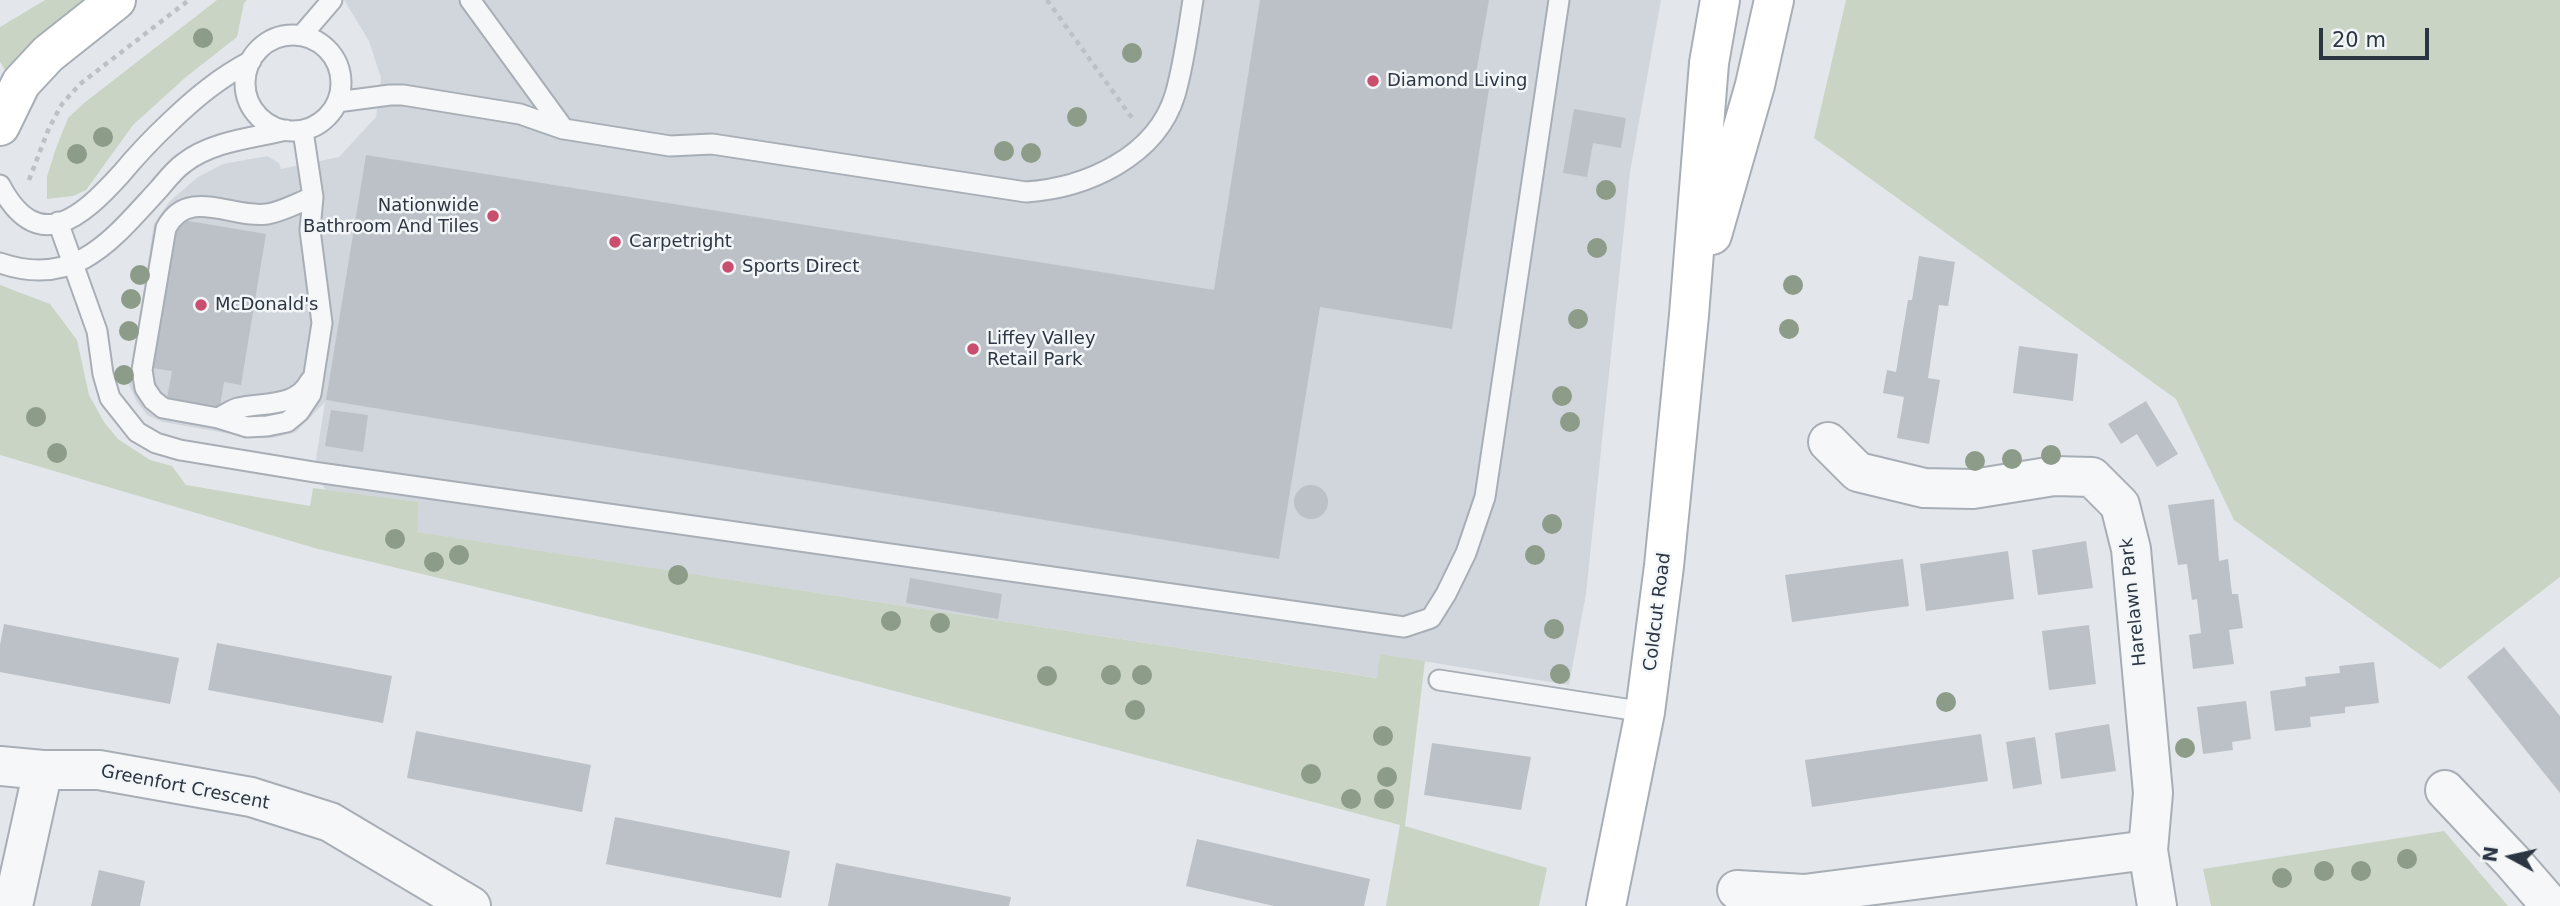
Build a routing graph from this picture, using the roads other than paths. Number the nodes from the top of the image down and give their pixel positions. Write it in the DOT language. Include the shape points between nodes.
graph roads {
  1 [pos="116,0"];
  2 [pos="332,0"];
  3 [pos="470,0"];
  4 [pos="1193,0"];
  5 [pos="1559,0"];
  6 [pos="1720,0"];
  7 [pos="1774,0"];
  8 [pos="302,35"];
  9 [pos="251,61"];
  10 [pos="337,102"];
  11 [pos="0,126"];
  12 [pos="564,129"];
  13 [pos="294,130"];
  14 [pos="0,185"];
  15 [pos="313,197"];
  16 [pos="58,222"];
  17 [pos="0,262"];
  18 [pos="74,264"];
  19 [pos="1689,314"];
  20 [pos="1828,442"];
  21 [pos="1439,680"];
  22 [pos="1645,712"];
  23 [pos="0,766"];
  24 [pos="43,770"];
  25 [pos="2445,790"];
  26 [pos="2148,850"];
  27 [pos="1737,890"];
  28 [pos="13,906"];
  29 [pos="471,906"];
  30 [pos="1606,906"];
  31 [pos="2157,906"];
  32 [pos="2551,906"];
  1 -- 11 [label="main road" via="30,73"];
  2 -- 8 [label="lane"];
  3 -- 12 [label="lane"];
  4 -- 12 [label="lane" via="1174,96 1159,128 1118,164 1069,186 1026,192 1000,190 712,144 670,146"];
  5 -- 18 [label="lane" via="1485,497 1446,594 1430,618 1404,627 180,450 137,432 110,398 97,331"];
  6 -- 19 [label="main road, Coldcut Road" via="1709,63"];
  7 -- 19 [label="main road, Coldcut Road" via="1755,85"];
  8 -- 9 [label="lane" via="272,39"];
  8 -- 10 [label="lane" via="316,40 336,60 341,89"];
  9 -- 13 [label="lane" via="246,75 251,104 271,125"];
  9 -- 16 [label="lane" via="220,77 196,98 90,206"];
  10 -- 12 [label="lane" via="403,96 520,114"];
  10 -- 13 [label="lane" via="321,122"];
  13 -- 15 [label="lane"];
  13 -- 18 [label="lane" via="218,146 183,163 108,243"];
  14 -- 16 [label="lane" via="23,218"];
  15 -- 15 [label="lane" via="310,230 322,323 311,394 299,412 286,422 247,427 163,408 145,387 142,370 171,218 202,206 267,215"];
  16 -- 18 [label="lane"];
  17 -- 18 [label="lane" via="37,271"];
  19 -- 22 [label="main road, Coldcut Road"];
  20 -- 26 [label="street, Harelawn Park" via="1858,472 1924,488 1973,489 2054,476 2092,477 2120,505 2131,549 2153,793"];
  21 -- 22 [label="lane"];
  22 -- 30 [label="main road, Coldcut Road"];
  23 -- 24 [label="street, Greenfort Crescent"];
  24 -- 28 [label="street"];
  24 -- 29 [label="street, Greenfort Crescent" via="99,770 251,797 330,822"];
  25 -- 32 [label="street"];
  26 -- 27 [label="street" via="1804,894"];
  26 -- 31 [label="street, Harelawn Park"];
}
